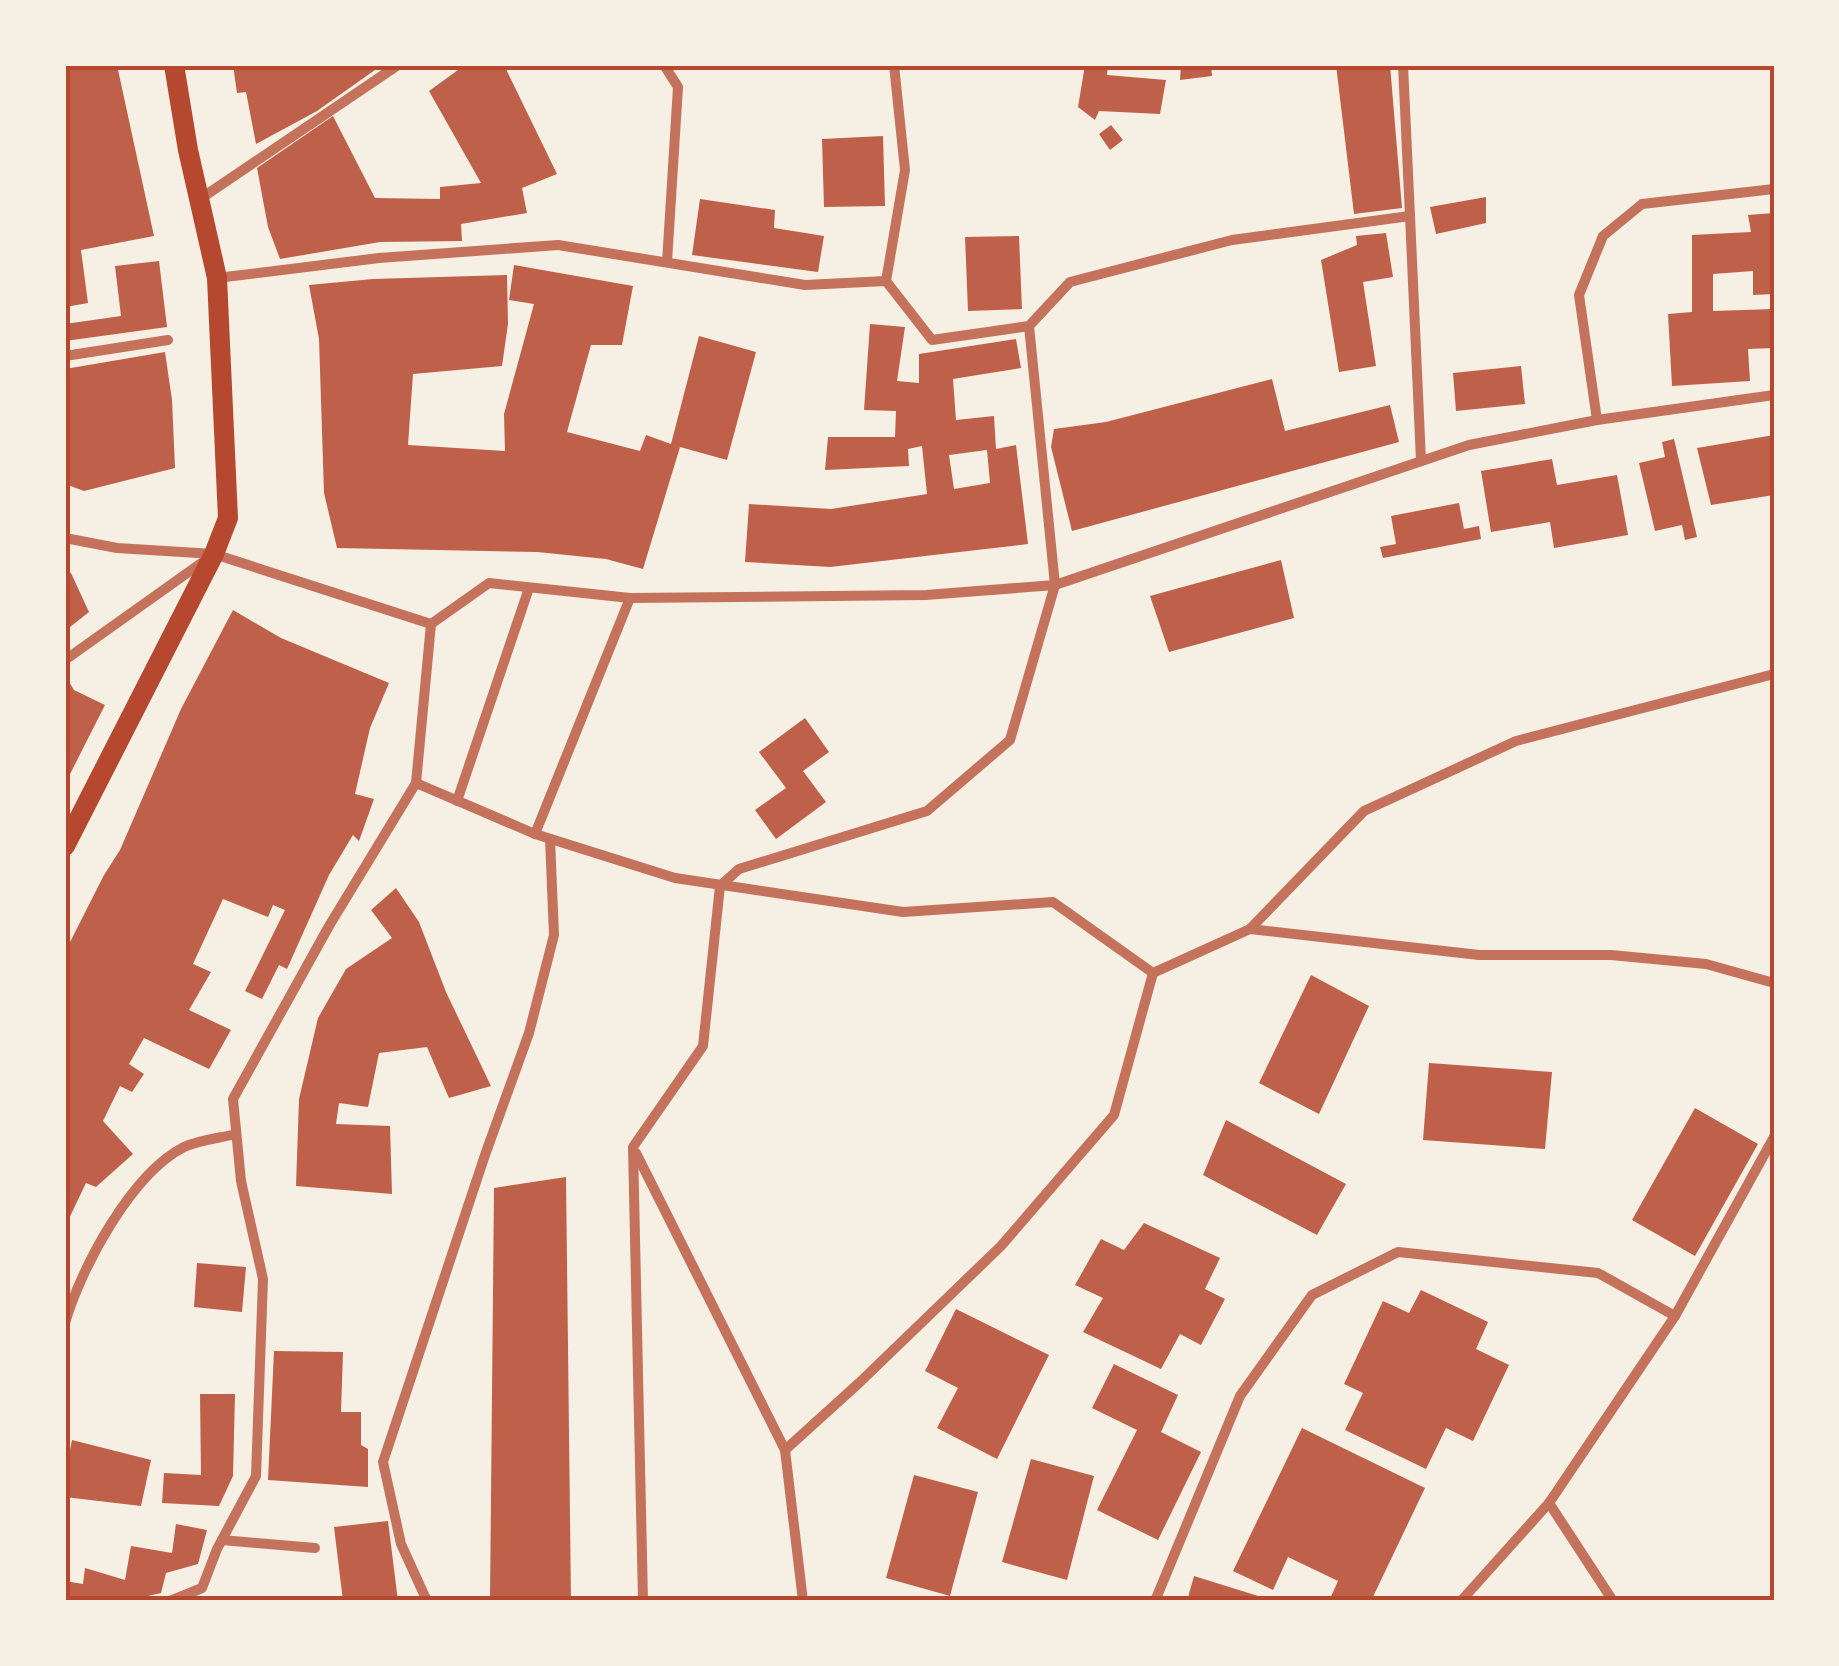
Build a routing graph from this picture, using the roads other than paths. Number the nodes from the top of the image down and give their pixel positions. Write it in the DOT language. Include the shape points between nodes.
graph roads {
  1 [pos="174,65"];
  2 [pos="398,65"];
  3 [pos="664,65"];
  4 [pos="894,65"];
  5 [pos="1403,65"];
  6 [pos="1774,189"];
  7 [pos="200,199"];
  8 [pos="1410,216"];
  9 [pos="666,262"];
  10 [pos="217,278"];
  11 [pos="886,281"];
  12 [pos="1030,326"];
  13 [pos="168,340"];
  14 [pos="65,356"];
  15 [pos="1774,395"];
  16 [pos="1597,420"];
  17 [pos="1421,461"];
  18 [pos="65,538"];
  19 [pos="214,554"];
  20 [pos="1055,585"];
  21 [pos="529,588"];
  22 [pos="630,598"];
  23 [pos="431,624"];
  24 [pos="65,660"];
  25 [pos="1774,674"];
  26 [pos="416,783"];
  27 [pos="458,801"];
  28 [pos="535,834"];
  29 [pos="550,840"];
  30 [pos="65,846"];
  31 [pos="720,886"];
  32 [pos="1250,929"];
  33 [pos="1153,972"];
  34 [pos="1774,984"];
  35 [pos="236,1134"];
  36 [pos="1774,1137"];
  37 [pos="633,1147"];
  38 [pos="1674,1316"];
  39 [pos="65,1323"];
  40 [pos="784,1450"];
  41 [pos="1549,1504"];
  42 [pos="222,1540"];
  43 [pos="315,1548"];
  44 [pos="170,1601"];
  45 [pos="427,1601"];
  46 [pos="643,1601"];
  47 [pos="803,1601"];
  48 [pos="1156,1601"];
  49 [pos="1460,1601"];
  50 [pos="1613,1601"];
  1 -- 7 [label="main road"];
  2 -- 7 [label="street"];
  3 -- 9 [label="street" via="678,87"];
  4 -- 11 [label="street" via="905,170"];
  5 -- 8 [label="street"];
  6 -- 16 [label="street" via="1642,204 1603,236 1579,295"];
  7 -- 10 [label="main road"];
  8 -- 12 [label="street" via="1232,240 1070,282"];
  8 -- 17 [label="street"];
  9 -- 10 [label="street" via="558,245"];
  9 -- 11 [label="street" via="805,286"];
  10 -- 19 [label="main road" via="228,518"];
  11 -- 12 [label="street" via="932,340"];
  12 -- 20 [label="street"];
  13 -- 14 [label="street"];
  15 -- 16 [label="street"];
  16 -- 17 [label="street"];
  17 -- 20 [label="street"];
  18 -- 19 [label="street"];
  19 -- 23 [label="street"];
  19 -- 24 [label="street"];
  19 -- 30 [label="main road"];
  20 -- 22 [label="street" via="926,594"];
  20 -- 31 [label="street" via="1010,740 927,811 740,869"];
  21 -- 22 [label="street"];
  21 -- 23 [label="street" via="489,583"];
  21 -- 27 [label="street"];
  22 -- 28 [label="street"];
  23 -- 26 [label="street"];
  25 -- 32 [label="street" via="1516,741 1364,811"];
  26 -- 27 [label="street"];
  26 -- 35 [label="street" via="233,1100"];
  27 -- 28 [label="street"];
  28 -- 29 [label="street"];
  29 -- 31 [label="street"];
  29 -- 45 [label="street" via="554,935 530,1033 383,1462 401,1544"];
  31 -- 33 [label="street" via="902,912 1054,902"];
  31 -- 37 [label="street" via="703,1046"];
  32 -- 33 [label="street"];
  32 -- 34 [label="street" via="1479,954 1611,954 1706,964"];
  33 -- 40 [label="street" via="1114,1115 1001,1246"];
  35 -- 39 [label="street" via="184,1148 134,1188 75,1288"];
  35 -- 42 [label="street" via="263,1279 261,1383 256,1476"];
  36 -- 38 [label="street"];
  37 -- 40 [label="street"];
  37 -- 46 [label="street"];
  38 -- 41 [label="street"];
  38 -- 48 [label="street" via="1598,1273 1398,1252 1312,1295 1240,1396"];
  40 -- 47 [label="street"];
  41 -- 49 [label="street"];
  41 -- 50 [label="street"];
  42 -- 43 [label="street"];
  42 -- 44 [label="street" via="202,1588"];
}
